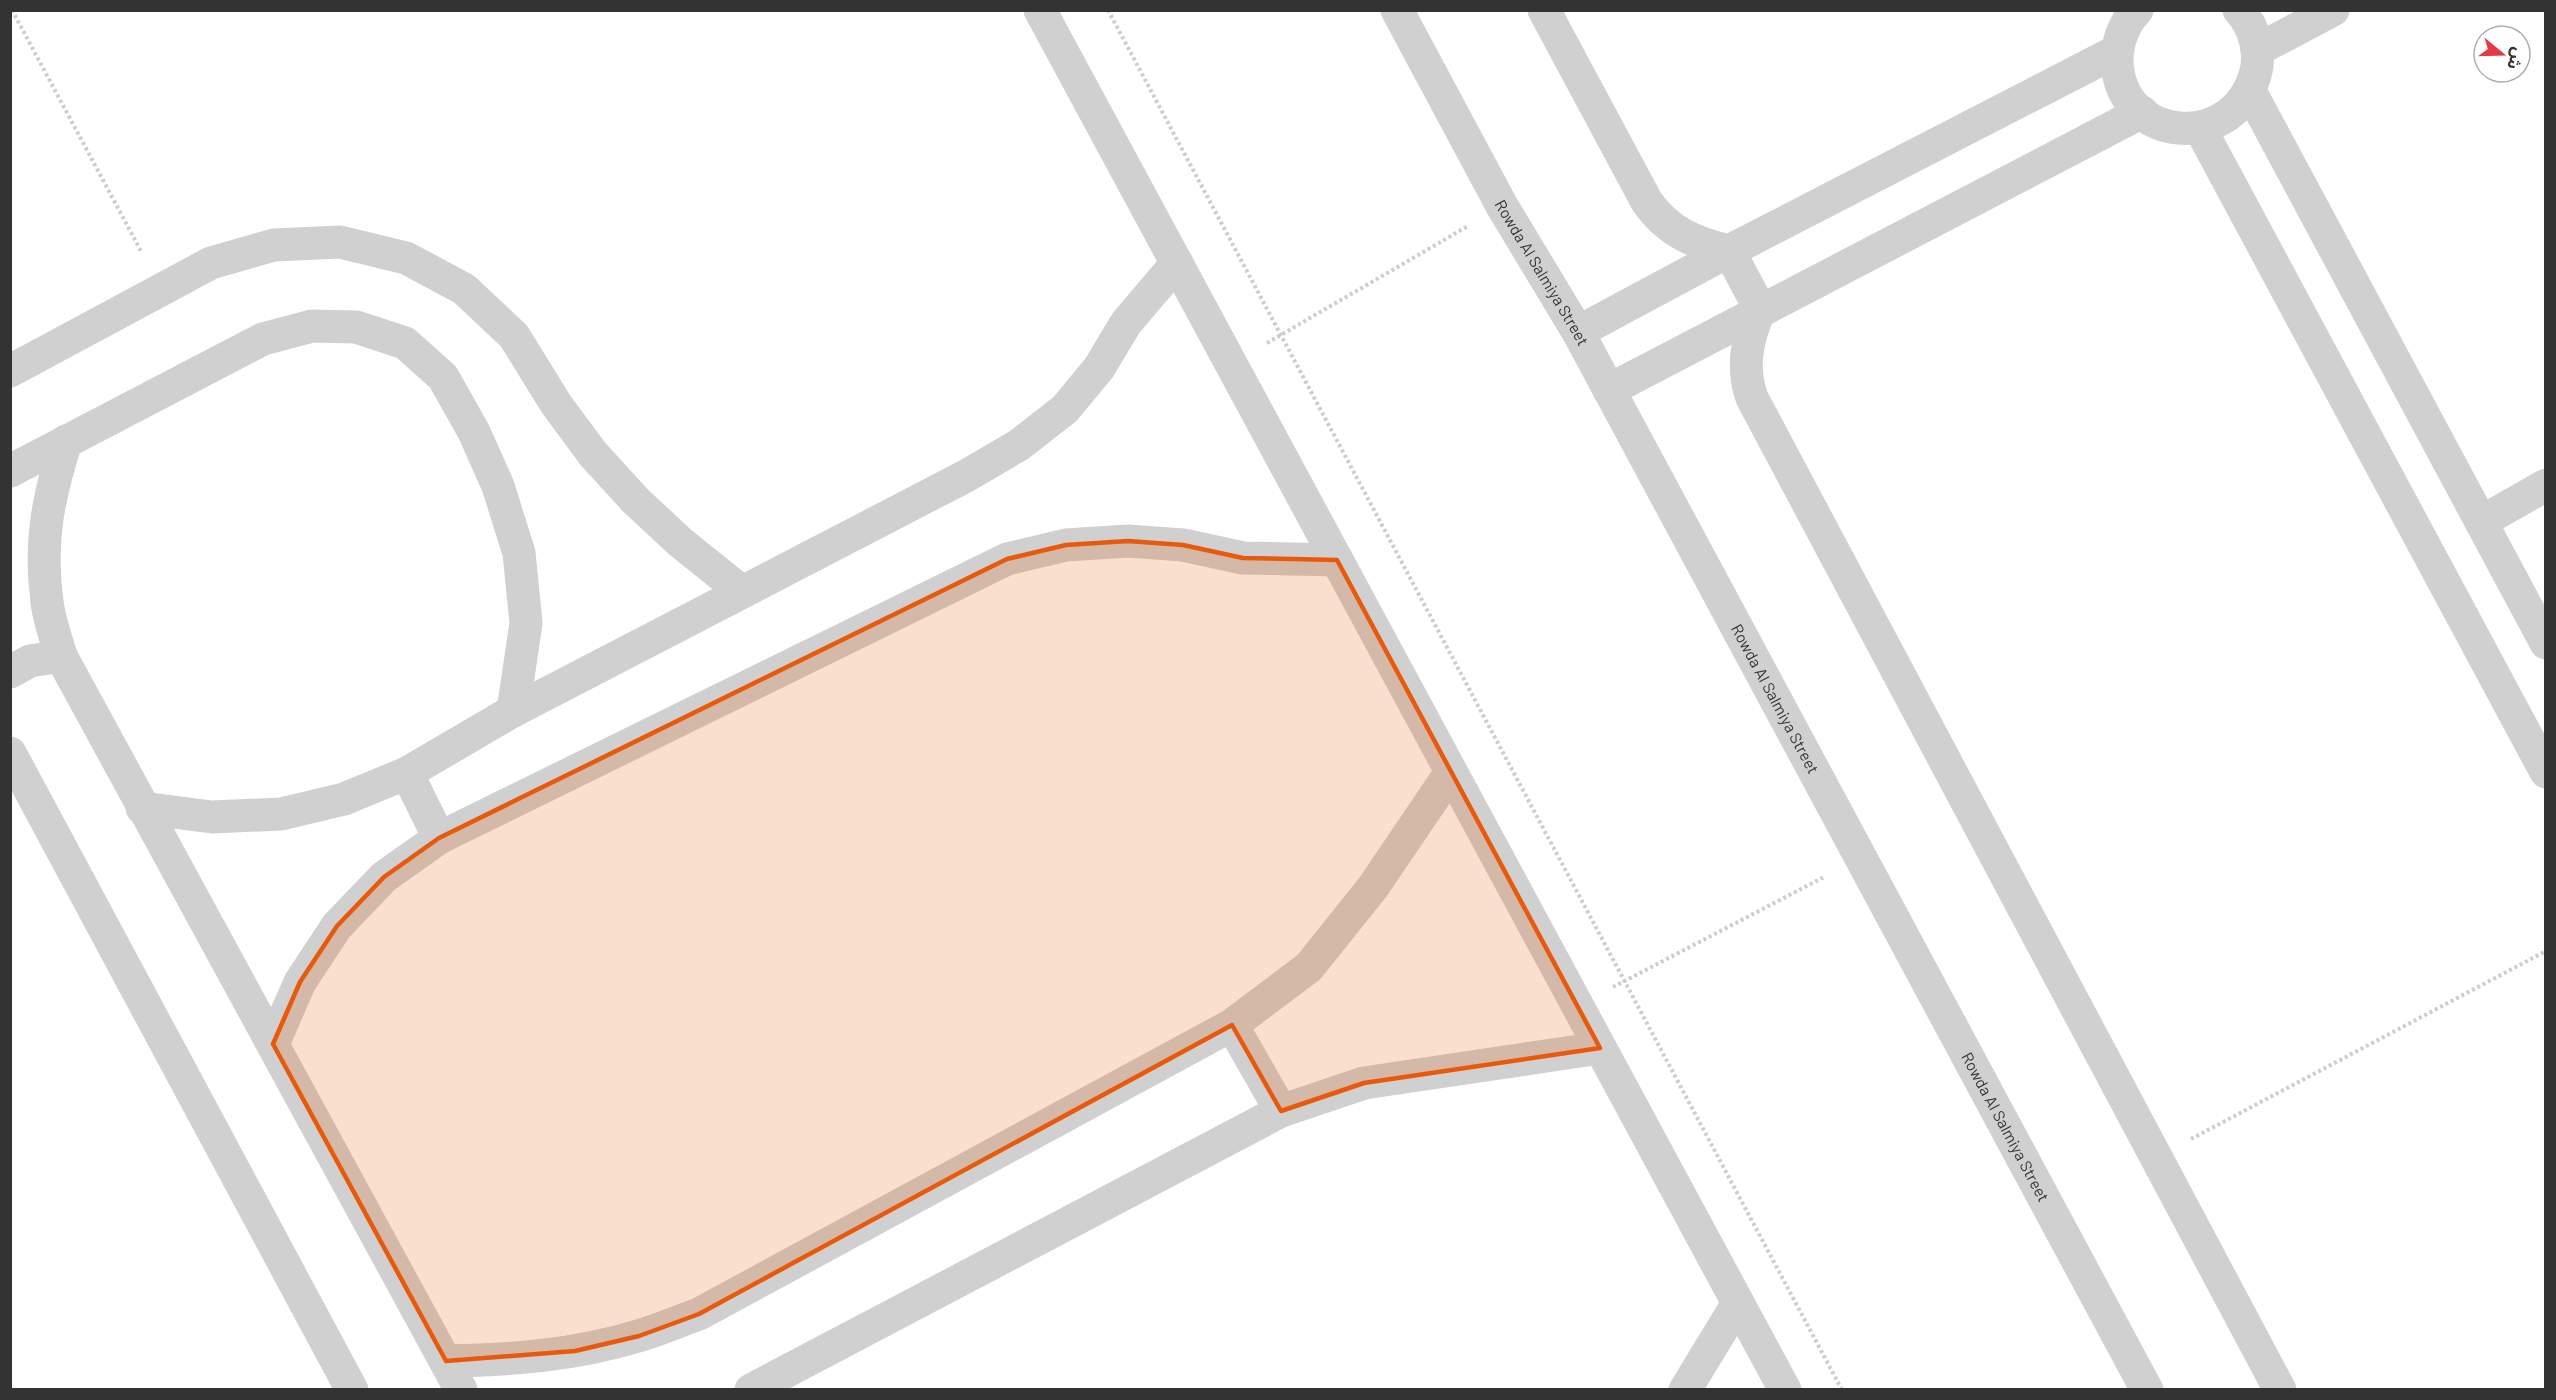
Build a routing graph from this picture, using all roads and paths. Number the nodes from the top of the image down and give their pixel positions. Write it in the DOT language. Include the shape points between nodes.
graph roads {
  1 [pos="12,10"];
  2 [pos="1040,10"];
  3 [pos="1108,10"];
  4 [pos="1397,10"];
  5 [pos="1544,10"];
  6 [pos="2239,10"];
  7 [pos="2333,10"];
  8 [pos="2133,12"];
  9 [pos="2257,50"];
  10 [pos="2117,51"];
  11 [pos="2250,91"];
  12 [pos="2142,112"];
  13 [pos="2200,128"];
  14 [pos="1502,206"];
  15 [pos="1729,251"];
  16 [pos="1177,263"];
  17 [pos="162,290"];
  18 [pos="1760,309"];
  19 [pos="1578,332"];
  20 [pos="1281,335"];
  21 [pos="1231,363"];
  22 [pos="10,371"];
  23 [pos="1609,390"];
  24 [pos="66,441"];
  25 [pos="10,471"];
  26 [pos="2546,485"];
  27 [pos="2481,522"];
  28 [pos="1337,560"];
  29 [pos="741,591"];
  30 [pos="2546,643"];
  31 [pos="61,656"];
  32 [pos="10,672"];
  33 [pos="513,711"];
  34 [pos="10,753"];
  35 [pos="406,772"];
  36 [pos="1451,772"];
  37 [pos="2546,772"];
  38 [pos="142,807"];
  39 [pos="439,838"];
  40 [pos="1859,858"];
  41 [pos="2546,951"];
  42 [pos="1624,981"];
  43 [pos="1580,1005"];
  44 [pos="1232,1025"];
  45 [pos="273,1044"];
  46 [pos="1600,1048"];
  47 [pos="1281,1111"];
  48 [pos="2156,1158"];
  49 [pos="1738,1303"];
  50 [pos="446,1361"];
  51 [pos="352,1389"];
  52 [pos="461,1389"];
  53 [pos="752,1389"];
  54 [pos="1684,1389"];
  55 [pos="1785,1389"];
  56 [pos="1842,1389"];
  57 [pos="2147,1389"];
  58 [pos="2280,1389"];
  1 -- 17 [label="path"];
  2 -- 16 [label="street"];
  3 -- 20 [label="path"];
  4 -- 14 [label="street, Rowda Al Salmiya Street"];
  5 -- 15 [label="street" via="1659,218 1689,238"];
  6 -- 9 [label="street" via="2253,32"];
  7 -- 9 [label="street"];
  8 -- 10 [label="street"];
  9 -- 11 [label="street" via="2257,71"];
  10 -- 12 [label="street" via="2122,85"];
  10 -- 15 [label="street"];
  11 -- 13 [label="street" via="2229,116"];
  11 -- 27 [label="street"];
  12 -- 13 [label="street" via="2169,126"];
  12 -- 18 [label="street"];
  13 -- 37 [label="street"];
  14 -- 19 [label="street, Rowda Al Salmiya Street"];
  14 -- 20 [label="path"];
  15 -- 18 [label="street"];
  15 -- 19 [label="street"];
  16 -- 21 [label="street"];
  16 -- 29 [label="street" via="1126,323 1099,368 1065,409 1019,445"];
  17 -- 22 [label="street"];
  17 -- 29 [label="street" via="211,263 274,245 340,243 405,258 464,289 514,336 556,404 634,500"];
  18 -- 23 [label="street"];
  18 -- 48 [label="street" via="1745,364 1752,398"];
  19 -- 23 [label="street, Rowda Al Salmiya Street"];
  20 -- 21 [label="path"];
  20 -- 42 [label="path"];
  21 -- 28 [label="street"];
  23 -- 40 [label="street, Rowda Al Salmiya Street"];
  24 -- 25 [label="street"];
  24 -- 31 [label="street" via="49,497 43,550 47,604"];
  24 -- 33 [label="street" via="263,339 312,326 356,327 405,343 443,377 474,432 498,486 519,553 526,623"];
  26 -- 27 [label="street"];
  27 -- 30 [label="street"];
  28 -- 36 [label="street"];
  28 -- 39 [label="street" via="1243,558 1183,545 1128,541 1066,545 1007,559"];
  29 -- 33 [label="street"];
  31 -- 32 [label="street" via="30,661"];
  31 -- 38 [label="street"];
  33 -- 35 [label="street"];
  34 -- 51 [label="street"];
  35 -- 38 [label="street" via="344,799 281,814 212,817"];
  35 -- 39 [label="street"];
  36 -- 43 [label="street"];
  36 -- 44 [label="street" via="1373,887 1309,967"];
  38 -- 45 [label="street"];
  39 -- 45 [label="street" via="384,878 337,926 300,982"];
  40 -- 42 [label="path"];
  40 -- 57 [label="street, Rowda Al Salmiya Street"];
  41 -- 48 [label="path"];
  42 -- 43 [label="path"];
  42 -- 56 [label="path"];
  43 -- 46 [label="street"];
  44 -- 47 [label="street"];
  44 -- 50 [label="street" via="699,1314 639,1336 575,1352 511,1360"];
  45 -- 50 [label="street"];
  46 -- 47 [label="street" via="1364,1083"];
  46 -- 49 [label="street"];
  47 -- 53 [label="street"];
  48 -- 58 [label="street"];
  49 -- 54 [label="street"];
  49 -- 55 [label="street"];
  50 -- 52 [label="street"];
}
